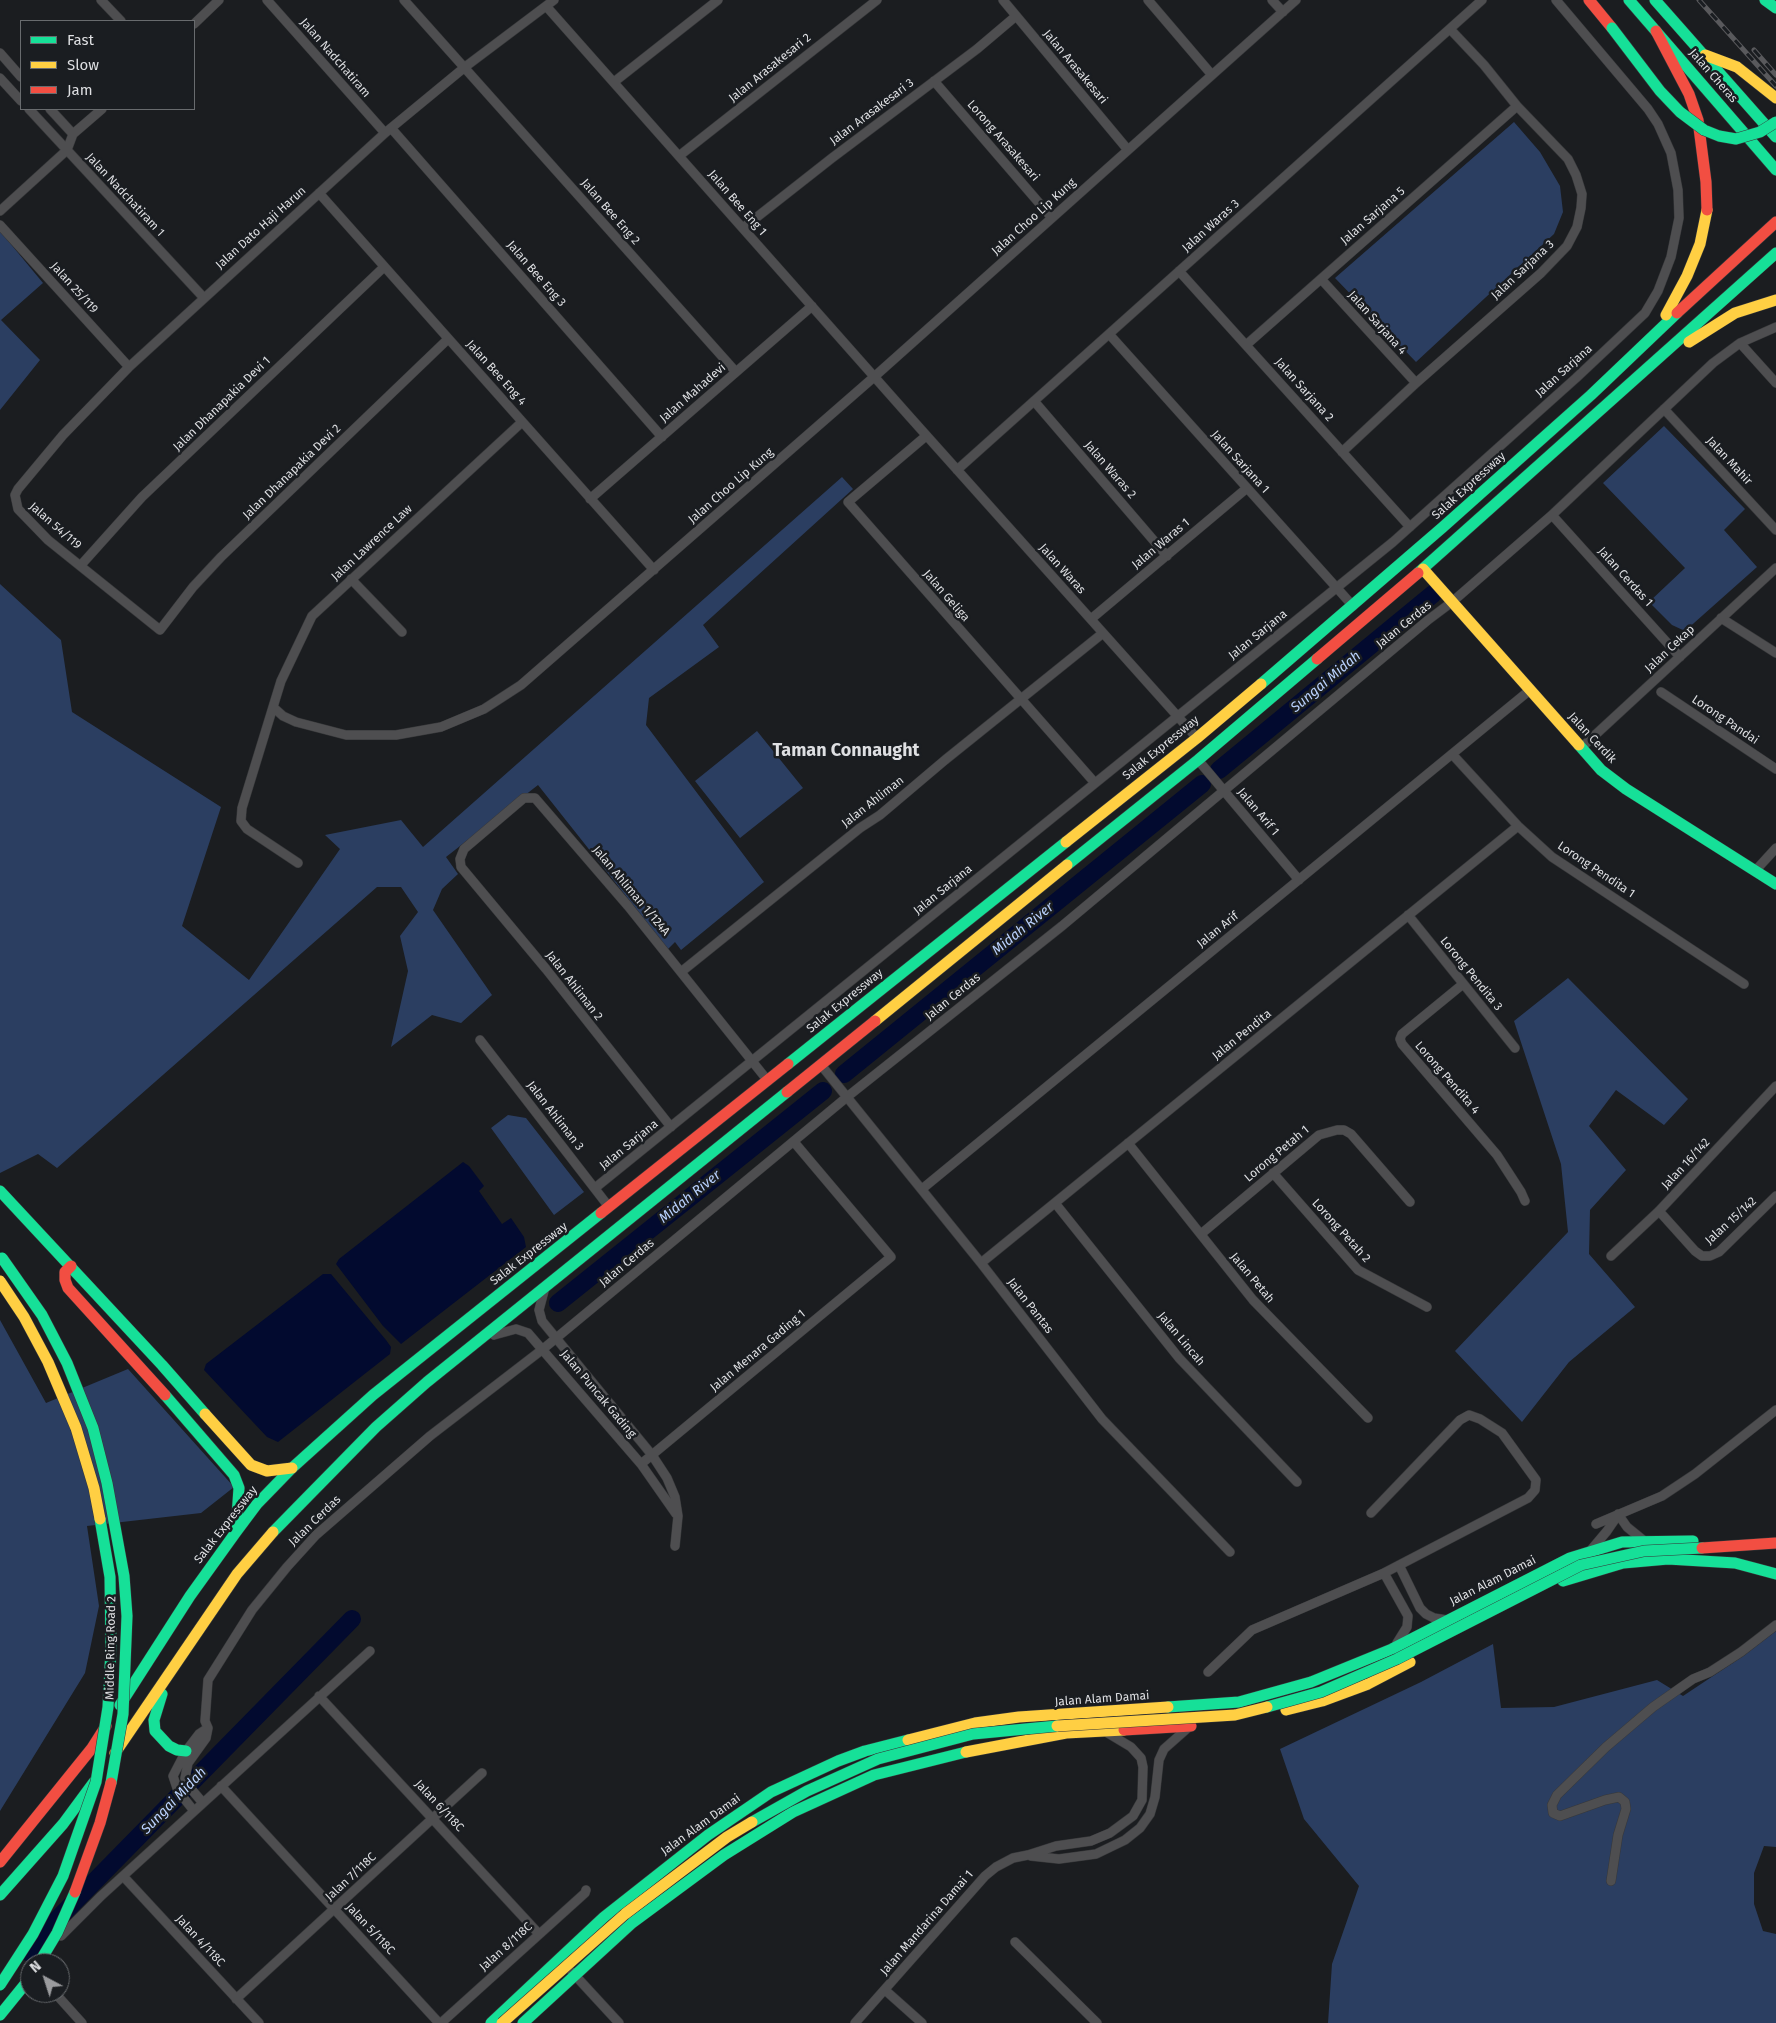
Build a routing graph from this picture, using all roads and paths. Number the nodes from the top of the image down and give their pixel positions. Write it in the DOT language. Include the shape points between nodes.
graph roads {
  1 [pos="102,0"];
  2 [pos="219,0"];
  3 [pos="268,0"];
  4 [pos="404,0"];
  5 [pos="718,0"];
  6 [pos="877,0"];
  7 [pos="1003,0"];
  8 [pos="1148,0"];
  9 [pos="1272,0"];
  10 [pos="1296,0"];
  11 [pos="1482,0"];
  12 [pos="1556,0"];
  13 [pos="1590,0"];
  14 [pos="1629,0"];
  15 [pos="1655,0"];
  16 [pos="550,3"];
  17 [pos="1283,12"];
  18 [pos="1016,16"];
  19 [pos="120,20"];
  20 [pos="195,23"];
  21 [pos="1450,29"];
  22 [pos="1656,31"];
  23 [pos="0,53"];
  24 [pos="1702,54"];
  25 [pos="465,67"];
  26 [pos="20,75"];
  27 [pos="1212,75"];
  28 [pos="0,78"];
  29 [pos="934,81"];
  30 [pos="614,82"];
  31 [pos="1776,98"];
  32 [pos="20,100"];
  33 [pos="1517,106"];
  34 [pos="29,110"];
  35 [pos="51,110"];
  36 [pos="101,110"];
  37 [pos="1776,122"];
  38 [pos="388,130"];
  39 [pos="73,134"];
  40 [pos="1776,137"];
  41 [pos="67,150"];
  42 [pos="1128,150"];
  43 [pos="679,156"];
  44 [pos="1772,166"];
  45 [pos="319,193"];
  46 [pos="0,211"];
  47 [pos="1052,218"];
  48 [pos="1776,222"];
  49 [pos="0,225"];
  50 [pos="743,228"];
  51 [pos="1776,253"];
  52 [pos="1776,260"];
  53 [pos="384,267"];
  54 [pos="1179,271"];
  55 [pos="1752,274"];
  56 [pos="1321,279"];
  57 [pos="204,298"];
  58 [pos="1776,300"];
  59 [pos="812,306"];
  60 [pos="1776,327"];
  61 [pos="1109,334"];
  62 [pos="1652,336"];
  63 [pos="448,339"];
  64 [pos="1740,343"];
  65 [pos="1246,345"];
  66 [pos="1651,366"];
  67 [pos="129,367"];
  68 [pos="736,372"];
  69 [pos="874,377"];
  70 [pos="1416,383"];
  71 [pos="1776,383"];
  72 [pos="1034,402"];
  73 [pos="1664,409"];
  74 [pos="909,416"];
  75 [pos="522,422"];
  76 [pos="926,436"];
  77 [pos="662,437"];
  78 [pos="1342,452"];
  79 [pos="957,470"];
  80 [pos="1247,488"];
  81 [pos="590,499"];
  82 [pos="16,503"];
  83 [pos="1552,515"];
  84 [pos="1410,527"];
  85 [pos="1776,530"];
  86 [pos="1167,556"];
  87 [pos="81,565"];
  88 [pos="1776,568"];
  89 [pos="1423,569"];
  90 [pos="654,570"];
  91 [pos="351,579"];
  92 [pos="1336,587"];
  93 [pos="1452,602"];
  94 [pos="1353,606"];
  95 [pos="1721,618"];
  96 [pos="1090,619"];
  97 [pos="160,630"];
  98 [pos="402,632"];
  99 [pos="1103,632"];
  100 [pos="1776,653"];
  101 [pos="1680,657"];
  102 [pos="1530,690"];
  103 [pos="1661,692"];
  104 [pos="1021,699"];
  105 [pos="273,707"];
  106 [pos="1178,716"];
  107 [pos="1197,738"];
  108 [pos="1581,748"];
  109 [pos="1452,754"];
  110 [pos="1198,760"];
  111 [pos="1776,769"];
  112 [pos="1095,782"];
  113 [pos="1224,792"];
  114 [pos="1518,826"];
  115 [pos="1776,848"];
  116 [pos="460,860"];
  117 [pos="298,863"];
  118 [pos="1755,871"];
  119 [pos="1299,880"];
  120 [pos="1776,884"];
  121 [pos="1408,915"];
  122 [pos="681,972"];
  123 [pos="1463,984"];
  124 [pos="1744,984"];
  125 [pos="480,1040"];
  126 [pos="1515,1048"];
  127 [pos="752,1061"];
  128 [pos="821,1065"];
  129 [pos="768,1081"];
  130 [pos="1776,1086"];
  131 [pos="847,1098"];
  132 [pos="671,1127"];
  133 [pos="794,1142"];
  134 [pos="1128,1143"];
  135 [pos="1273,1173"];
  136 [pos="595,1188"];
  137 [pos="922,1189"];
  138 [pos="0,1191"];
  139 [pos="1776,1196"];
  140 [pos="1410,1202"];
  141 [pos="1525,1202"];
  142 [pos="1056,1203"];
  143 [pos="609,1207"];
  144 [pos="1659,1211"];
  145 [pos="1201,1234"];
  146 [pos="1611,1256"];
  147 [pos="1,1257"];
  148 [pos="981,1263"];
  149 [pos="71,1266"];
  150 [pos="0,1281"];
  151 [pos="546,1286"];
  152 [pos="1427,1307"];
  153 [pos="556,1338"];
  154 [pos="477,1341"];
  155 [pos="543,1349"];
  156 [pos="1776,1410"];
  157 [pos="1368,1418"];
  158 [pos="652,1455"];
  159 [pos="641,1464"];
  160 [pos="292,1468"];
  161 [pos="1297,1482"];
  162 [pos="1371,1513"];
  163 [pos="1618,1514"];
  164 [pos="678,1516"];
  165 [pos="1596,1524"];
  166 [pos="236,1532"];
  167 [pos="1643,1540"];
  168 [pos="1776,1543"];
  169 [pos="675,1546"];
  170 [pos="1776,1550"];
  171 [pos="1230,1552"];
  172 [pos="1589,1552"];
  173 [pos="1399,1565"];
  174 [pos="1384,1573"];
  175 [pos="1776,1574"];
  176 [pos="1447,1620"];
  177 [pos="1776,1625"];
  178 [pos="1392,1649"];
  179 [pos="370,1651"];
  180 [pos="1208,1672"];
  181 [pos="167,1677"];
  182 [pos="319,1696"];
  183 [pos="1190,1726"];
  184 [pos="208,1728"];
  185 [pos="1106,1732"];
  186 [pos="186,1751"];
  187 [pos="482,1773"];
  188 [pos="221,1786"];
  189 [pos="200,1799"];
  190 [pos="194,1811"];
  191 [pos="432,1818"];
  192 [pos="1118,1828"];
  193 [pos="1100,1837"];
  194 [pos="1125,1840"];
  195 [pos="1105,1850"];
  196 [pos="1028,1855"];
  197 [pos="0,1862"];
  198 [pos="123,1876"];
  199 [pos="1611,1882"];
  200 [pos="586,1890"];
  201 [pos="0,1896"];
  202 [pos="334,1909"];
  203 [pos="539,1934"];
  204 [pos="1015,1942"];
  205 [pos="44,1953"];
  206 [pos="45,1953"];
  207 [pos="560,1959"];
  208 [pos="575,1975"];
  209 [pos="20,1981"];
  210 [pos="0,1985"];
  211 [pos="20,1990"];
  212 [pos="885,1990"];
  213 [pos="236,1998"];
  214 [pos="64,2003"];
  215 [pos="0,2008"];
  216 [pos="0,2015"];
  217 [pos="82,2023"];
  218 [pos="259,2023"];
  219 [pos="440,2023"];
  220 [pos="491,2023"];
  221 [pos="502,2023"];
  222 [pos="510,2023"];
  223 [pos="523,2023"];
  224 [pos="619,2023"];
  225 [pos="854,2023"];
  226 [pos="922,2023"];
  227 [pos="1097,2023"];
  1 -- 19 [label="street"];
  2 -- 20 [label="street"];
  3 -- 38 [label="street, Jalan Nadchatiram"];
  4 -- 25 [label="street, Jalan Bee Eng 2"];
  5 -- 30 [label="street"];
  6 -- 43 [label="street, Jalan Arasakesari 2"];
  7 -- 18 [label="street, Jalan Arasakesari"];
  8 -- 27 [label="street"];
  9 -- 17 [label="street"];
  10 -- 17 [label="street, Jalan Choo Lip Kung"];
  11 -- 21 [label="street, Jalan Waras 3"];
  12 -- 84 [label="street, Jalan Sarjana" via="1637,95 1658,124 1671,153 1679,218 1671,258 1645,313"];
  13 -- 37 [label="main road, bridge" via="1660,91 1704,130 1736,139 1760,132"];
  14 -- 22 [label="main road, Jalan Cheras"];
  15 -- 24 [label="main road, Jalan Cheras"];
  16 -- 25 [label="street, Jalan Dato Haji Harun"];
  16 -- 30 [label="street, Jalan Bee Eng 1"];
  17 -- 27 [label="street, Jalan Choo Lip Kung"];
  18 -- 29 [label="street, Jalan Arasakesari 3"];
  18 -- 42 [label="street, Jalan Arasakesari"];
  21 -- 33 [label="street, Jalan Sarjana 3"];
  21 -- 54 [label="street, Jalan Waras 3"];
  22 -- 44 [label="main road, Jalan Cheras"];
  22 -- 62 [label="main road" via="1689,94 1698,120 1707,212 1700,244 1687,276"];
  23 -- 26 [label="street"];
  24 -- 31 [label="main road" via="1737,67"];
  24 -- 40 [label="main road, Jalan Cheras"];
  25 -- 38 [label="street, Jalan Dato Haji Harun"];
  25 -- 68 [label="street, Jalan Bee Eng 2"];
  27 -- 42 [label="street, Jalan Choo Lip Kung"];
  28 -- 32 [label="street"];
  29 -- 47 [label="street, Lorong Arasakesari"];
  29 -- 50 [label="street, Jalan Arasakesari 3"];
  30 -- 43 [label="street, Jalan Bee Eng 1"];
  33 -- 56 [label="street, Jalan Sarjana 5"];
  33 -- 70 [label="street, Jalan Sarjana 3" via="1557,145 1572,166 1582,194 1576,226 1567,246 1541,273"];
  34 -- 41 [label="street, Jalan Nadchatiram 1"];
  35 -- 39 [label="street"];
  36 -- 39 [label="street"];
  38 -- 45 [label="street, Jalan Dato Haji Harun"];
  38 -- 77 [label="street, Jalan Bee Eng 3"];
  39 -- 41 [label="street"];
  41 -- 46 [label="street"];
  41 -- 57 [label="street, Jalan Nadchatiram 1"];
  42 -- 47 [label="street, Jalan Choo Lip Kung"];
  43 -- 50 [label="street, Jalan Bee Eng 1"];
  45 -- 53 [label="street, Jalan Bee Eng 4"];
  45 -- 57 [label="street, Jalan Dato Haji Harun"];
  47 -- 69 [label="street, Jalan Choo Lip Kung"];
  48 -- 62 [label="main road, Salak Expressway"];
  49 -- 67 [label="street, Jalan 25/119"];
  50 -- 59 [label="street, Jalan Bee Eng 1"];
  51 -- 55 [label="main road"];
  52 -- 55 [label="main road"];
  53 -- 63 [label="street, Jalan Bee Eng 4"];
  53 -- 87 [label="street, Jalan Dhanapakia Devi 1" via="142,497"];
  54 -- 61 [label="street, Jalan Waras 3"];
  54 -- 65 [label="street, Jalan Sarjana 2"];
  55 -- 66 [label="main road"];
  56 -- 65 [label="street, Jalan Sarjana 5"];
  56 -- 70 [label="street, Jalan Sarjana 4"];
  57 -- 67 [label="street, Jalan Dato Haji Harun"];
  58 -- 66 [label="main road" via="1735,313"];
  59 -- 68 [label="street, Jalan Mahadevi"];
  59 -- 69 [label="street, Jalan Bee Eng 1"];
  60 -- 64 [label="street, Jalan Cerdas"];
  61 -- 72 [label="street, Jalan Waras 3"];
  61 -- 80 [label="street, Jalan Sarjana 1"];
  62 -- 94 [label="main road, Salak Expressway" via="1591,396"];
  63 -- 75 [label="street, Jalan Bee Eng 4"];
  63 -- 97 [label="street, Jalan Dhanapakia Devi 2" via="221,557"];
  64 -- 71 [label="street"];
  64 -- 73 [label="street, Jalan Cerdas" via="1713,363"];
  65 -- 78 [label="street, Jalan Sarjana 2"];
  66 -- 89 [label="main road"];
  67 -- 82 [label="street, Jalan Dato Haji Harun" via="63,435 18,489"];
  68 -- 77 [label="street, Jalan Mahadevi"];
  69 -- 74 [label="street, Jalan Bee Eng 1"];
  69 -- 90 [label="street, Jalan Choo Lip Kung"];
  70 -- 78 [label="street, Jalan Sarjana 3"];
  72 -- 79 [label="street, Jalan Waras 3"];
  72 -- 86 [label="street, Jalan Waras 2"];
  73 -- 83 [label="street, Jalan Cerdas"];
  73 -- 85 [label="street, Jalan Mahir"];
  74 -- 76 [label="street, Jalan Waras"];
  75 -- 81 [label="street, Jalan Bee Eng 4"];
  75 -- 91 [label="street, Jalan Lawrence Law"];
  76 -- 79 [label="street, Jalan Waras"];
  76 -- 104 [label="street, Jalan Geliga" via="848,502"];
  77 -- 81 [label="street, Jalan Mahadevi"];
  78 -- 84 [label="street, Jalan Sarjana 2"];
  79 -- 96 [label="street, Jalan Waras"];
  80 -- 86 [label="street, Jalan Waras 1"];
  80 -- 92 [label="street, Jalan Sarjana 1"];
  81 -- 90 [label="street, Jalan Bee Eng 4"];
  82 -- 87 [label="street, Jalan 54/119" via="22,515 48,540"];
  83 -- 93 [label="street, Jalan Cerdas"];
  83 -- 101 [label="street, Jalan Cerdas 1"];
  84 -- 92 [label="street, Jalan Sarjana"];
  86 -- 96 [label="street, Jalan Waras 1"];
  87 -- 97 [label="street, Jalan 54/119"];
  88 -- 95 [label="street, Jalan Cekap"];
  89 -- 93 [label="main road, Jalan Cerdik"];
  89 -- 110 [label="main road"];
  90 -- 105 [label="street, Jalan Choo Lip Kung" via="520,686 484,709 441,727 396,735 346,735 296,722"];
  91 -- 98 [label="street"];
  91 -- 105 [label="street, Jalan Lawrence Law" via="312,616 281,681"];
  92 -- 94 [label="street, Jalan Sarjana 1"];
  92 -- 106 [label="street, Jalan Sarjana"];
  93 -- 102 [label="main road, Jalan Cerdik"];
  93 -- 113 [label="street, Jalan Cerdas"];
  94 -- 107 [label="main road, Salak Expressway"];
  95 -- 100 [label="street"];
  95 -- 101 [label="street, Jalan Cekap"];
  96 -- 99 [label="street, Jalan Waras"];
  99 -- 104 [label="street, Jalan Ahliman"];
  99 -- 106 [label="street, Jalan Waras"];
  101 -- 108 [label="street, Jalan Cekap"];
  102 -- 108 [label="main road, Jalan Cerdik"];
  102 -- 109 [label="street, Jalan Arif"];
  103 -- 111 [label="street, Lorong Pandai"];
  104 -- 112 [label="street, Jalan Geliga"];
  104 -- 122 [label="street, Jalan Ahliman"];
  105 -- 117 [label="street" via="242,808 242,821 247,829"];
  106 -- 107 [label="street, Jalan Waras"];
  106 -- 112 [label="street, Jalan Sarjana"];
  107 -- 129 [label="main road, Salak Expressway"];
  108 -- 118 [label="main road, Jalan Cerdik" via="1601,770 1626,789"];
  109 -- 114 [label="street, Lorong Pendita 1"];
  109 -- 119 [label="street, Jalan Arif"];
  110 -- 113 [label="street, Jalan Arif 1"];
  110 -- 128 [label="main road"];
  112 -- 127 [label="street, Jalan Sarjana"];
  113 -- 119 [label="street, Jalan Arif 1"];
  113 -- 131 [label="street, Jalan Cerdas"];
  114 -- 121 [label="street, Jalan Pendita"];
  114 -- 124 [label="street, Lorong Pendita 1" via="1552,857"];
  115 -- 118 [label="street"];
  116 -- 122 [label="street, Jalan Ahliman 1/124A" via="464,849 524,798 534,798"];
  116 -- 132 [label="street, Jalan Ahliman 2" via="461,867"];
  118 -- 120 [label="main road, Jalan Cerdik"];
  119 -- 137 [label="street, Jalan Arif"];
  121 -- 123 [label="street, Lorong Pendita 3"];
  121 -- 134 [label="street, Jalan Pendita"];
  122 -- 127 [label="street, Jalan Ahliman 1/124A"];
  123 -- 126 [label="street, Lorong Pendita 3"];
  123 -- 141 [label="street, Lorong Pendita 4" via="1400,1039 1506,1166"];
  125 -- 136 [label="street, Jalan Ahliman 3"];
  127 -- 129 [label="street, Jalan Ahliman 1/124A"];
  127 -- 132 [label="street, Jalan Sarjana"];
  128 -- 131 [label="street, Jalan Pantas"];
  128 -- 151 [label="main road"];
  129 -- 143 [label="main road, Salak Expressway"];
  130 -- 144 [label="street, Jalan 16/142"];
  131 -- 133 [label="street, Jalan Cerdas"];
  131 -- 137 [label="street, Jalan Pantas"];
  132 -- 136 [label="street, Jalan Sarjana"];
  133 -- 153 [label="street, Jalan Cerdas"];
  133 -- 158 [label="street, Jalan Menara Gading 1" via="891,1257"];
  134 -- 142 [label="street, Jalan Pendita"];
  134 -- 145 [label="street, Jalan Petah"];
  135 -- 140 [label="street, Lorong Petah 1" via="1319,1134 1344,1130 1352,1134"];
  135 -- 145 [label="street, Lorong Petah 1"];
  135 -- 152 [label="street, Lorong Petah 2" via="1358,1270"];
  136 -- 143 [label="street, Jalan Ahliman 3"];
  137 -- 148 [label="street, Jalan Pantas"];
  138 -- 149 [label="main road"];
  139 -- 144 [label="street, Jalan 15/142" via="1719,1252 1710,1256 1702,1256 1695,1251"];
  142 -- 148 [label="street, Jalan Pendita"];
  142 -- 161 [label="street, Jalan Lincah" via="1179,1358"];
  143 -- 160 [label="main road, Salak Expressway" via="373,1395"];
  144 -- 146 [label="street, Jalan 16/142"];
  145 -- 157 [label="street, Jalan Petah" via="1253,1300"];
  147 -- 206 [label="main road, Middle Ring Road 2, bridge" via="42,1315 67,1363 92,1428 108,1483 124,1576 127,1616 123,1714 112,1778 81,1878"];
  148 -- 171 [label="street, Jalan Pantas" via="1102,1419"];
  149 -- 160 [label="main road" via="243,1458 268,1472"];
  149 -- 166 [label="main road" via="65,1272 68,1288 234,1475 239,1488"];
  150 -- 210 [label="main road, Middle Ring Road 2, bridge" via="48,1362 76,1428 94,1488 110,1577 111,1649 108,1707 96,1782 63,1876 34,1934"];
  151 -- 153 [label="street, Jalan Puncak Gading" via="538,1310"];
  151 -- 154 [label="main road"];
  153 -- 155 [label="street, Jalan Cerdas"];
  153 -- 158 [label="street, Jalan Puncak Gading"];
  154 -- 155 [label="street, Jalan Puncak Gading" via="516,1329 528,1333"];
  154 -- 181 [label="main road" via="376,1427 274,1530 237,1574"];
  155 -- 159 [label="street, Jalan Puncak Gading"];
  155 -- 184 [label="street, Jalan Cerdas" via="423,1442 316,1535 287,1567 252,1610 208,1680 205,1721"];
  156 -- 163 [label="street" via="1662,1496"];
  158 -- 159 [label="street, Jalan Menara Gading 1"];
  158 -- 164 [label="street, Jalan Puncak Gading" via="667,1478"];
  159 -- 164 [label="street, Jalan Puncak Gading"];
  160 -- 166 [label="main road, Salak Expressway" via="257,1504"];
  162 -- 173 [label="street" via="1460,1420 1469,1415 1502,1433 1536,1480 1535,1490 1528,1498"];
  163 -- 165 [label="street"];
  163 -- 167 [label="street"];
  163 -- 172 [label="street"];
  164 -- 169 [label="street, Jalan Puncak Gading"];
  166 -- 197 [label="main road, Salak Expressway" via="190,1596 92,1748"];
  167 -- 170 [label="main road, Jalan Alam Damai" via="1740,1542"];
  167 -- 172 [label="main road, Jalan Alam Damai" via="1622,1542"];
  168 -- 221 [label="main road, bridge" via="1644,1551 1581,1565 1397,1659 1322,1692 1235,1715 1074,1724 973,1734 878,1759 807,1791 726,1837 625,1914"];
  170 -- 222 [label="main road, bridge" via="1646,1555 1582,1569 1400,1662 1323,1695 1236,1718 1073,1727 974,1737 881,1762 809,1793 728,1840 627,1918"];
  172 -- 176 [label="main road, Jalan Alam Damai" via="1570,1558"];
  173 -- 174 [label="street"];
  173 -- 176 [label="street" via="1420,1608 1434,1618"];
  174 -- 178 [label="street" via="1408,1616 1403,1636"];
  174 -- 180 [label="street" via="1252,1630"];
  175 -- 183 [label="main road" via="1735,1563 1668,1559 1623,1563 1561,1581 1368,1684 1331,1698 1229,1723"];
  176 -- 178 [label="main road, Jalan Alam Damai"];
  177 -- 199 [label="street" via="1742,1652 1692,1679 1653,1707 1557,1795 1552,1805 1553,1813 1560,1816 1605,1800 1619,1797 1625,1802"];
  178 -- 207 [label="main road, Jalan Alam Damai" via="1311,1682 1238,1702 1019,1717 976,1723 838,1761 771,1792 708,1835 604,1917"];
  179 -- 182 [label="street"];
  181 -- 186 [label="main road" via="154,1720 156,1732 169,1746"];
  181 -- 201 [label="main road" via="63,1824"];
  182 -- 188 [label="street"];
  182 -- 191 [label="street, Jalan 6/118C"];
  183 -- 185 [label="main road"];
  183 -- 194 [label="street, Jalan Mandarina Damai 1" via="1164,1749 1159,1760 1150,1814"];
  184 -- 186 [label="street"];
  184 -- 189 [label="street, Jalan Cerdas" via="206,1738 188,1763 185,1778"];
  185 -- 192 [label="street, Jalan Mandarina Damai 1" via="1131,1746 1143,1767 1142,1800 1133,1816"];
  185 -- 208 [label="main road" via="1066,1733 909,1765 874,1776 792,1812 724,1855 632,1923"];
  186 -- 190 [label="street" via="173,1776 178,1791"];
  187 -- 191 [label="street, Jalan 7/118C"];
  188 -- 189 [label="street"];
  188 -- 202 [label="street, Jalan 5/118C"];
  189 -- 190 [label="street"];
  190 -- 198 [label="street"];
  191 -- 202 [label="street, Jalan 7/118C"];
  191 -- 203 [label="street, Jalan 6/118C"];
  192 -- 193 [label="street, Jalan Mandarina Damai 1"];
  192 -- 194 [label="street"];
  193 -- 195 [label="street"];
  193 -- 196 [label="street, Jalan Mandarina Damai 1"];
  194 -- 195 [label="street, Jalan Mandarina Damai 1"];
  195 -- 196 [label="street, Jalan Mandarina Damai 1" via="1059,1859"];
  196 -- 212 [label="street, Jalan Mandarina Damai 1" via="996,1866 985,1876"];
  198 -- 205 [label="street"];
  198 -- 213 [label="street, Jalan 4/118C"];
  200 -- 203 [label="street, Jalan 8/118C"];
  202 -- 213 [label="street, Jalan 7/118C"];
  202 -- 219 [label="street, Jalan 5/118C"];
  203 -- 219 [label="street, Jalan 8/118C"];
  204 -- 227 [label="street"];
  207 -- 208 [label="street"];
  207 -- 220 [label="main road, Jalan Alam Damai"];
  208 -- 223 [label="main road"];
  208 -- 224 [label="street"];
  209 -- 215 [label="street"];
  211 -- 216 [label="main road"];
  212 -- 225 [label="street, Jalan Mandarina Damai 1"];
  212 -- 226 [label="street"];
  213 -- 218 [label="street, Jalan 4/118C"];
  214 -- 217 [label="street"];
}
